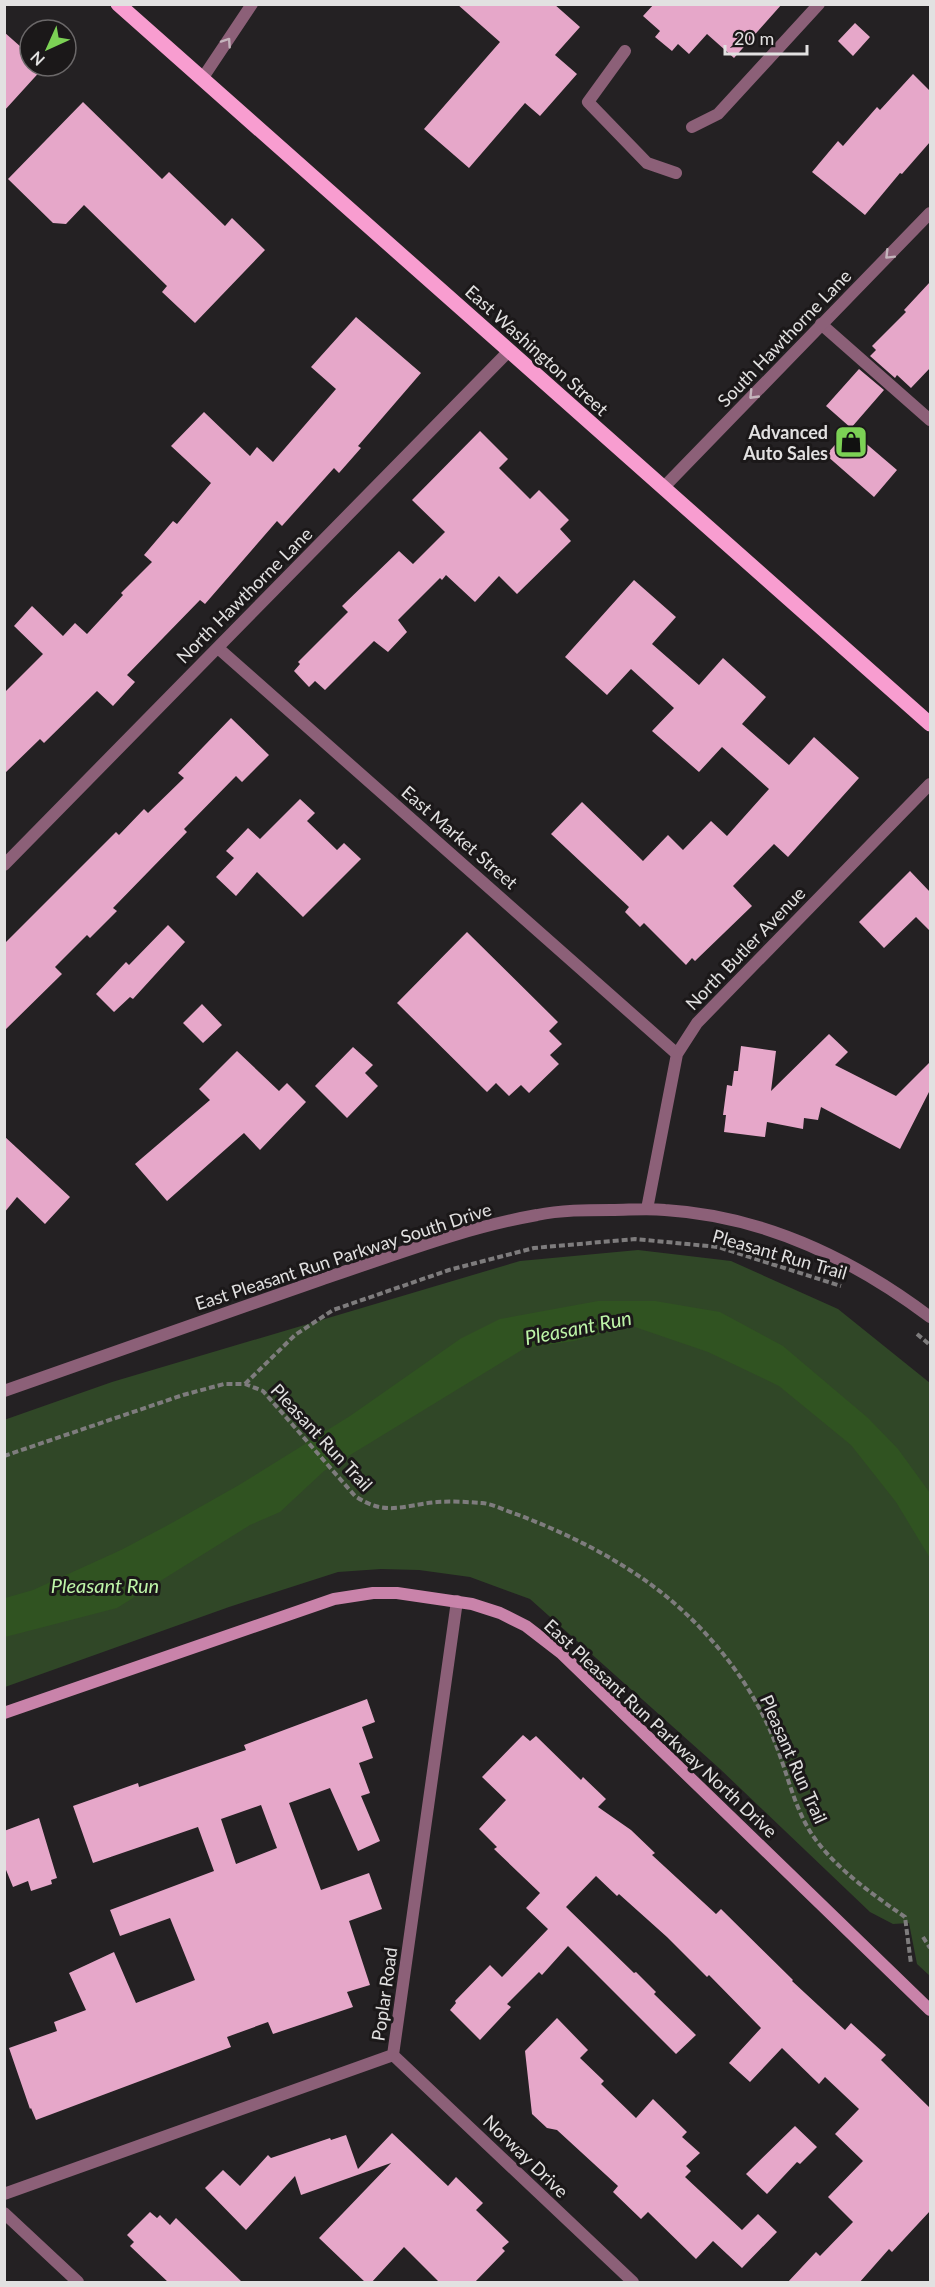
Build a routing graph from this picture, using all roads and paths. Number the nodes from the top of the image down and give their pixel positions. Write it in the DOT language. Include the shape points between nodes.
graph roads {
  1 [pos="118,4"];
  2 [pos="252,4"];
  3 [pos="819,4"];
  4 [pos="625,51"];
  5 [pos="202,79"];
  6 [pos="692,127"];
  7 [pos="676,173"];
  8 [pos="930,213"];
  9 [pos="821,324"];
  10 [pos="509,351"];
  11 [pos="930,420"];
  12 [pos="663,488"];
  13 [pos="218,648"];
  14 [pos="930,724"];
  15 [pos="930,784"];
  16 [pos="4,865"];
  17 [pos="677,1054"];
  18 [pos="647,1209"];
  19 [pos="846,1287"];
  20 [pos="930,1317"];
  21 [pos="913,1331"];
  22 [pos="930,1345"];
  23 [pos="245,1384"];
  24 [pos="4,1391"];
  25 [pos="4,1456"];
  26 [pos="457,1601"];
  27 [pos="4,1713"];
  28 [pos="923,1936"];
  29 [pos="930,1948"];
  30 [pos="912,1965"];
  31 [pos="930,2010"];
  32 [pos="393,2055"];
  33 [pos="4,2194"];
  34 [pos="4,2213"];
  35 [pos="78,2283"];
  36 [pos="633,2283"];
  1 -- 5 [label="main road, East Washington Street"];
  5 -- 2 [label="street, one-way"];
  3 -- 6 [label="street" via="718,114"];
  4 -- 7 [label="street" via="588,102 647,163"];
  5 -- 10 [label="main road, East Washington Street"];
  8 -- 9 [label="street, South Hawthorne Lane, one-way"];
  9 -- 11 [label="street"];
  9 -- 12 [label="street, South Hawthorne Lane, one-way"];
  10 -- 12 [label="main road, East Washington Street"];
  10 -- 13 [label="street, North Hawthorne Lane"];
  12 -- 14 [label="main road, East Washington Street"];
  13 -- 16 [label="street, North Hawthorne Lane"];
  13 -- 17 [label="street, East Market Street"];
  15 -- 17 [label="street, North Butler Avenue" via="705,1013"];
  17 -- 18 [label="street, North Butler Avenue"];
  18 -- 20 [label="street, East Pleasant Run Parkway South Drive" via="732,1219 798,1240 855,1267"];
  18 -- 24 [label="street, East Pleasant Run Parkway South Drive" via="538,1215 465,1232"];
  19 -- 23 [label="path, Pleasant Run Trail" via="718,1247 635,1239 534,1248 449,1270 333,1310 295,1335"];
  21 -- 22 [label="path"];
  23 -- 25 [label="path, Pleasant Run Trail" via="224,1384 183,1395"];
  23 -- 30 [label="path, Pleasant Run Trail" via="263,1391 355,1496 368,1504 385,1509 438,1502 485,1503 608,1556 667,1597 711,1640 748,1691 776,1743 803,1820 819,1845 864,1888 905,1917"];
  26 -- 27 [label="main road, East Pleasant Run Parkway North Drive" via="397,1593 334,1599"];
  26 -- 31 [label="main road, East Pleasant Run Parkway North Drive" via="512,1618 561,1653"];
  26 -- 32 [label="street, Poplar Road"];
  28 -- 29 [label="path"];
  32 -- 33 [label="street, Poplar Road"];
  32 -- 36 [label="street, Norway Drive"];
  34 -- 35 [label="street"];
}
